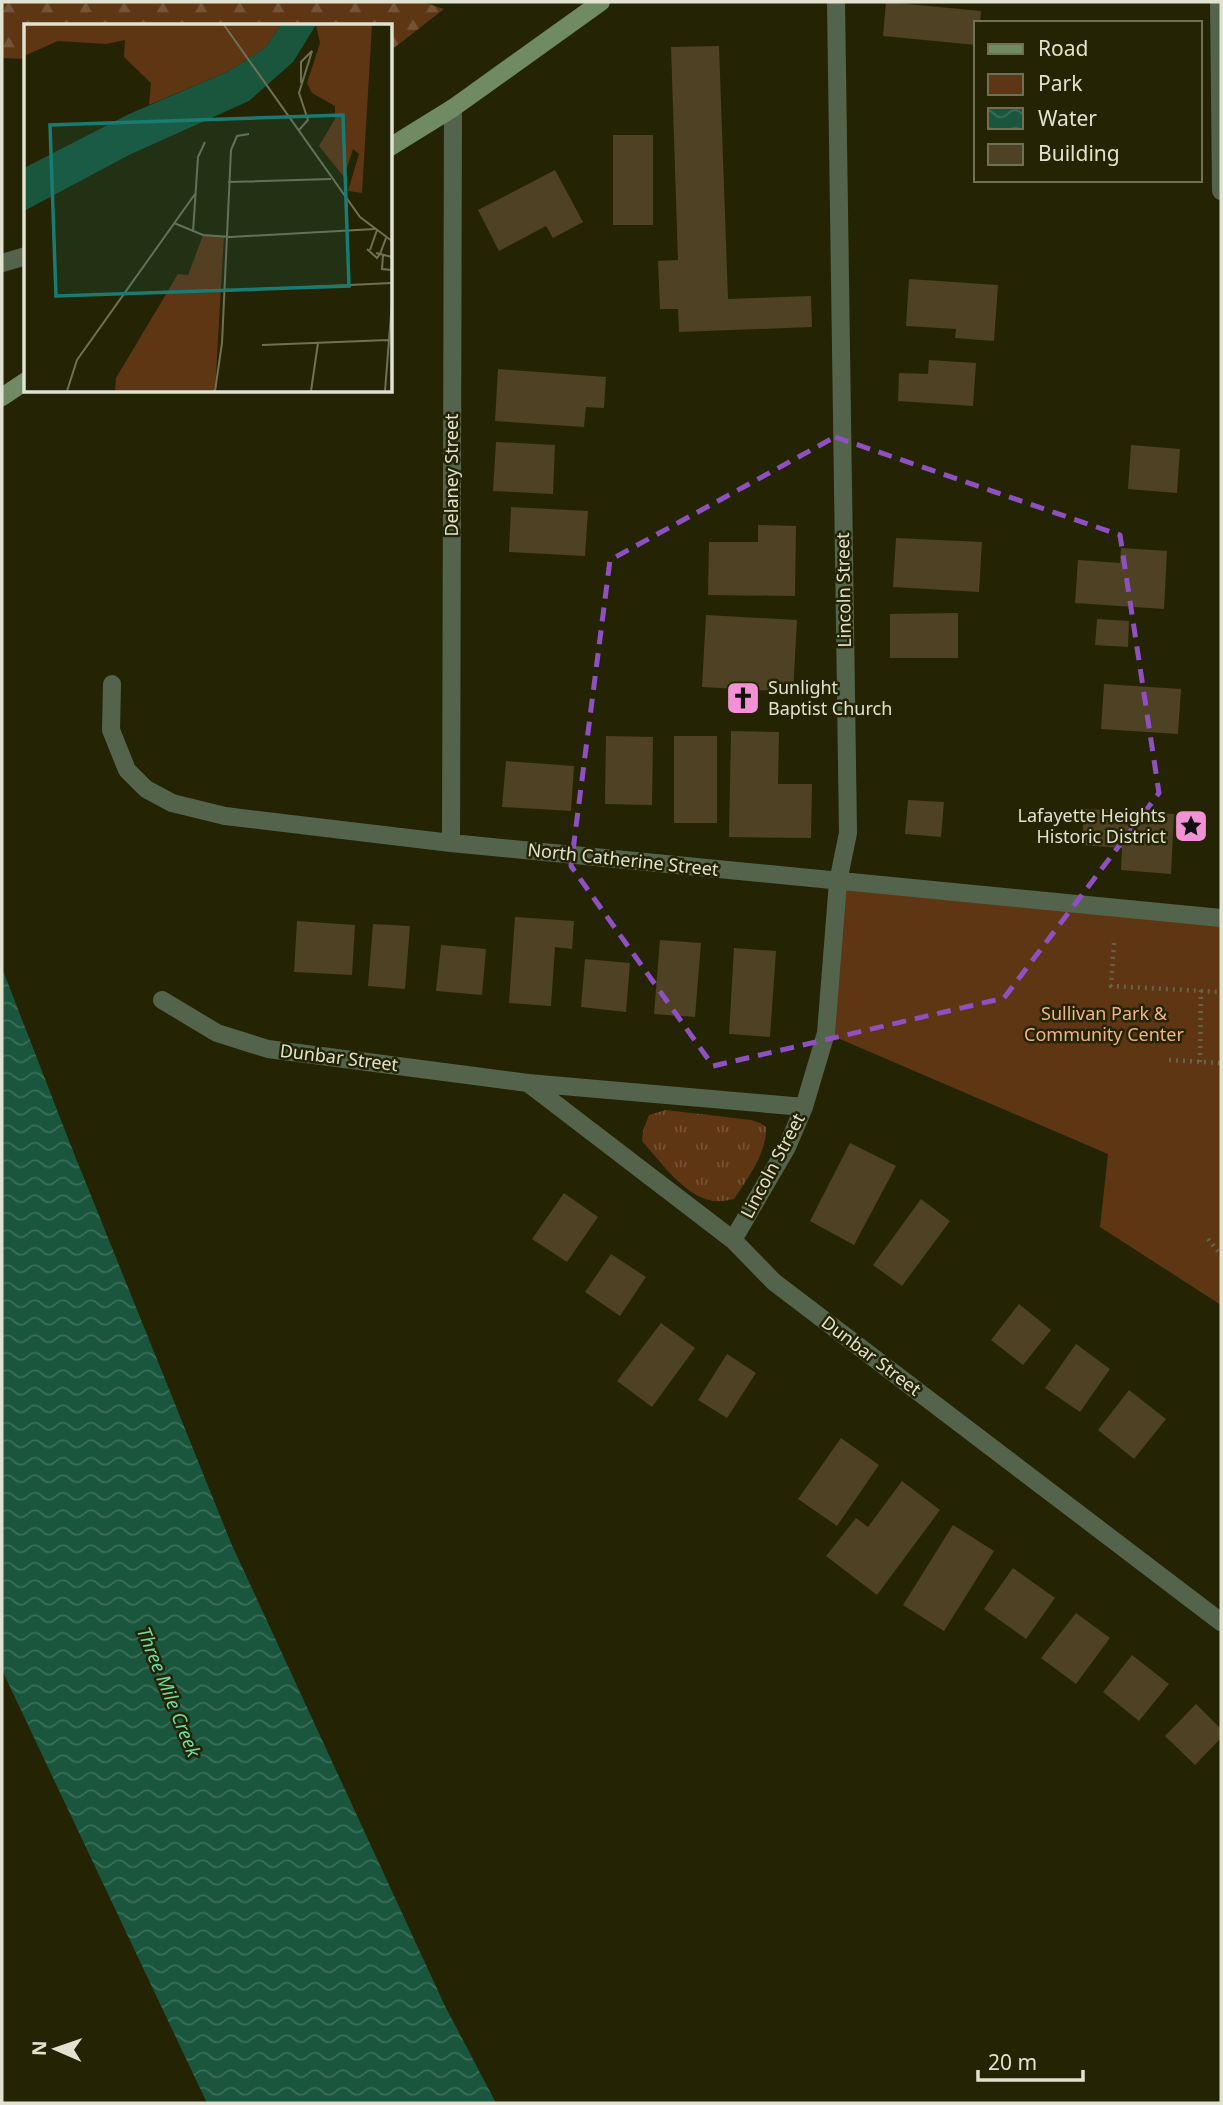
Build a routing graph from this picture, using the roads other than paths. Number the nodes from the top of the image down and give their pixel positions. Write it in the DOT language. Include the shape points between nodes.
graph roads {
  1 [pos="600,2"];
  2 [pos="836,2"];
  3 [pos="1219,2"];
  4 [pos="453,108"];
  5 [pos="392,146"];
  6 [pos="1221,191"];
  7 [pos="24,258"];
  8 [pos="2,263"];
  9 [pos="24,382"];
  10 [pos="2,397"];
  11 [pos="112,684"];
  12 [pos="452,842"];
  13 [pos="838,882"];
  14 [pos="1221,918"];
  15 [pos="162,1000"];
  16 [pos="528,1083"];
  17 [pos="804,1107"];
  18 [pos="733,1240"];
  19 [pos="1221,1622"];
  1 -- 4 [label="main road"];
  2 -- 13 [label="street, Lincoln Street" via="848,833"];
  3 -- 6 [label="street"];
  4 -- 5 [label="main road"];
  4 -- 12 [label="street, Delaney Street"];
  7 -- 8 [label="street"];
  9 -- 10 [label="main road"];
  11 -- 12 [label="street, North Catherine Street" via="111,730 127,770 146,789 172,803 225,816"];
  12 -- 13 [label="street, North Catherine Street"];
  13 -- 14 [label="street, North Catherine Street"];
  13 -- 17 [label="street, Lincoln Street" via="826,1033"];
  15 -- 16 [label="street, Dunbar Street" via="217,1033 268,1049"];
  16 -- 17 [label="street, Dunbar Street"];
  16 -- 18 [label="street, Dunbar Street"];
  17 -- 18 [label="street, Lincoln Street" via="787,1147"];
  18 -- 19 [label="street, Dunbar Street" via="774,1282"];
}
